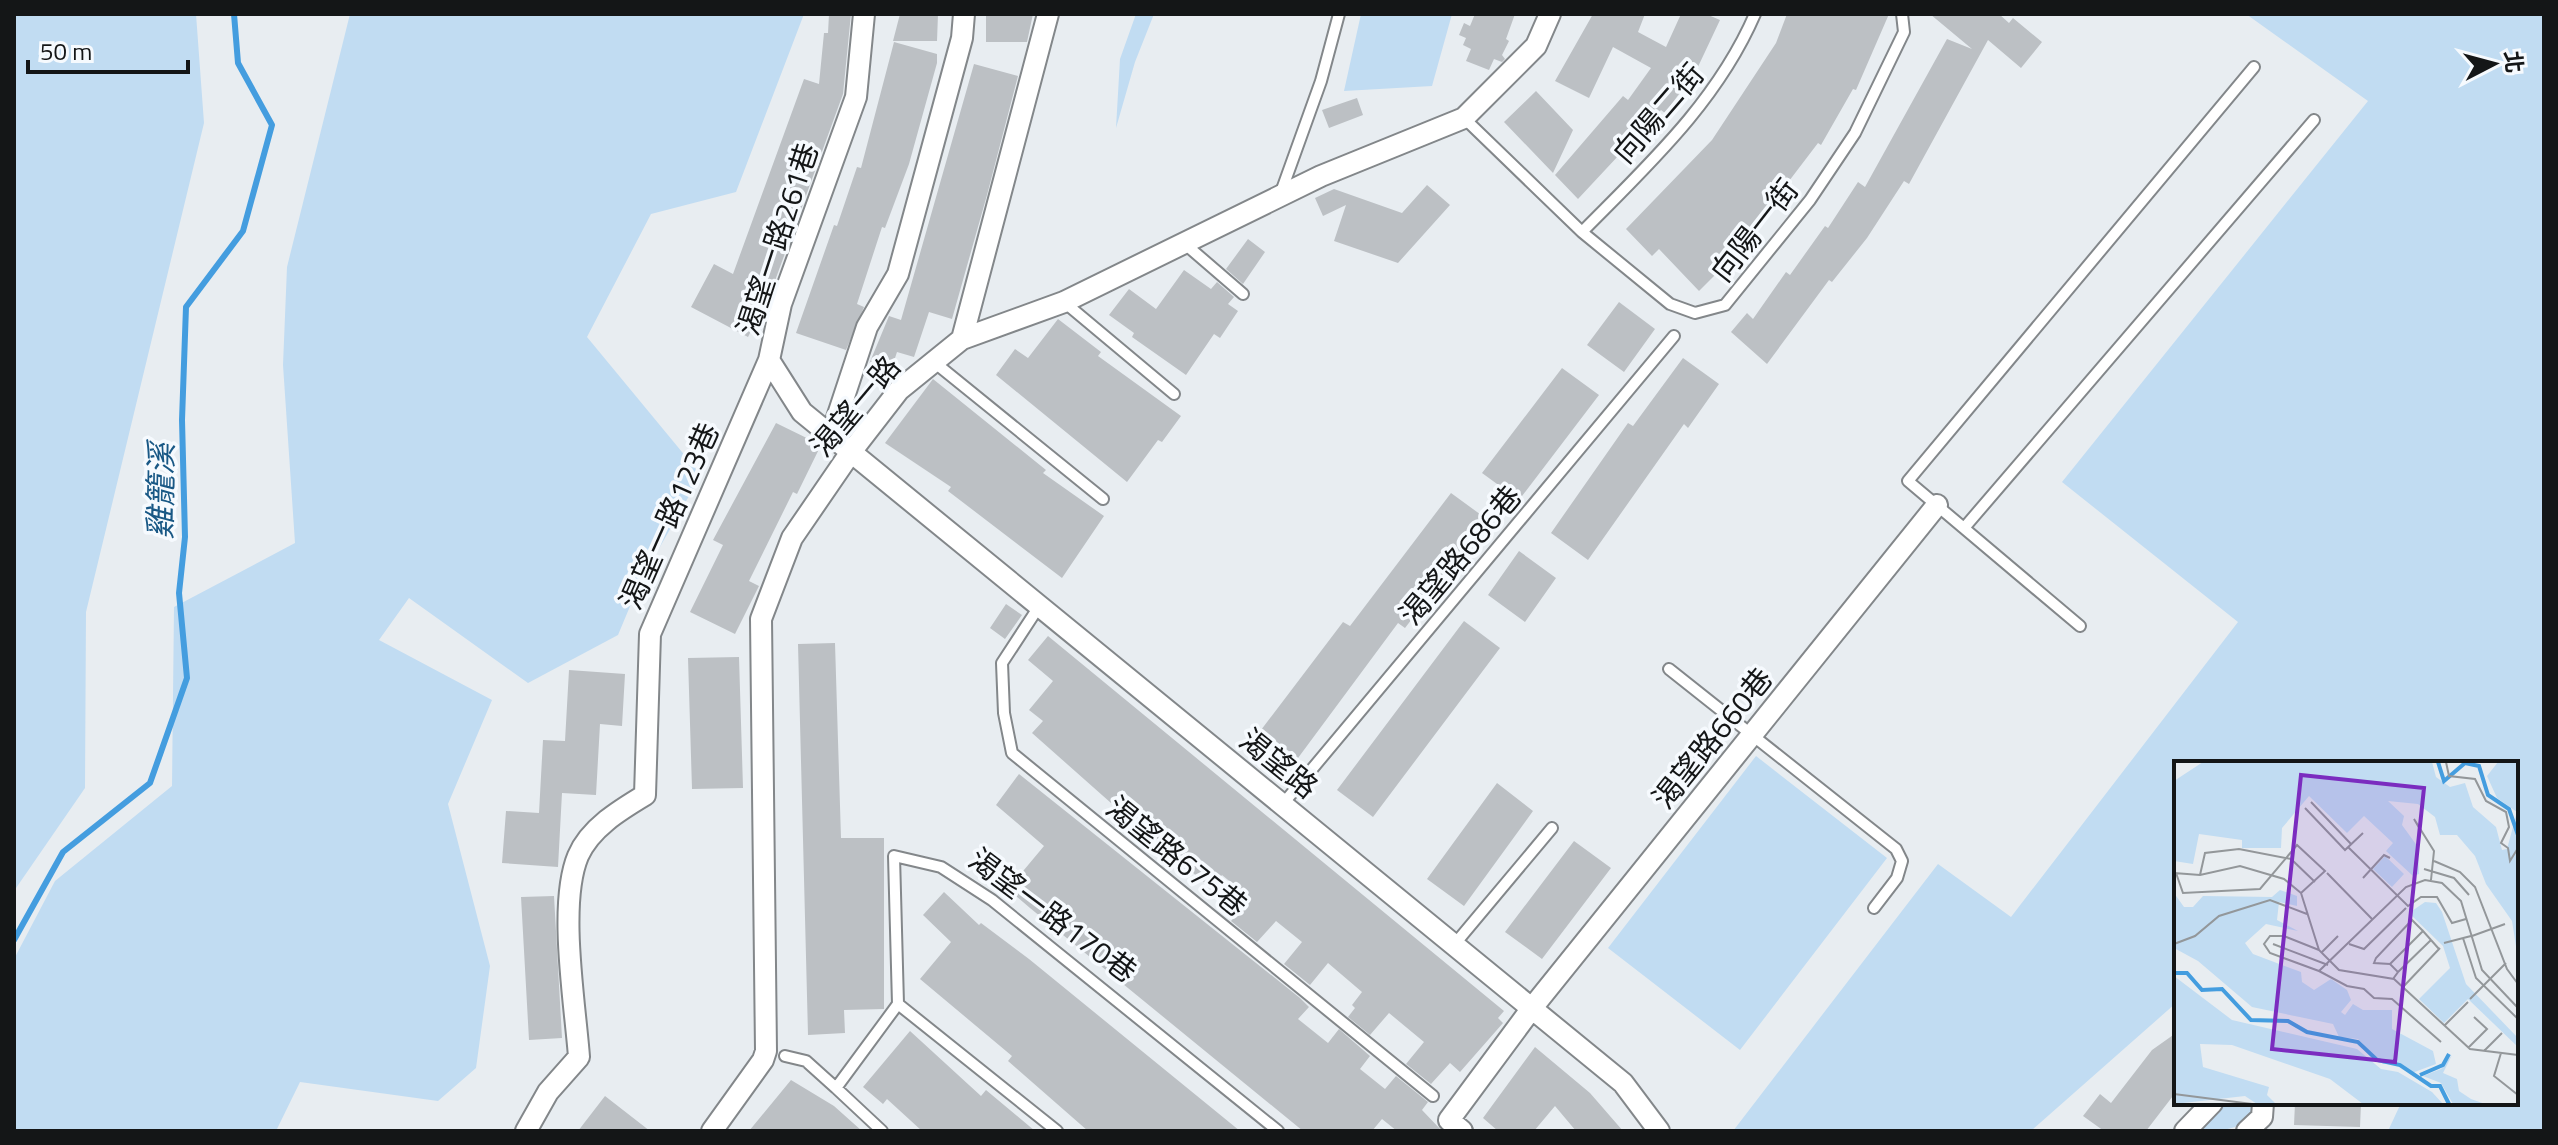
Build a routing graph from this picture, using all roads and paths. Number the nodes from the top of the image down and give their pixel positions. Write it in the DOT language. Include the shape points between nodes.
graph roads {
  1 [pos="864,14"];
  2 [pos="964,14"];
  3 [pos="1048,14"];
  4 [pos="1339,14"];
  5 [pos="1550,14"];
  6 [pos="1755,14"];
  7 [pos="1902,14"];
  8 [pos="2254,67"];
  9 [pos="1464,118"];
  10 [pos="2314,120"];
  11 [pos="1278,200"];
  12 [pos="1582,232"];
  13 [pos="1185,244"];
  14 [pos="1243,294"];
  15 [pos="1064,302"];
  16 [pos="1674,336"];
  17 [pos="962,339"];
  18 [pos="769,360"];
  19 [pos="934,362"];
  20 [pos="1174,394"];
  21 [pos="831,436"];
  22 [pos="851,452"];
  23 [pos="1103,499"];
  24 [pos="1937,505"];
  25 [pos="1964,528"];
  26 [pos="1038,608"];
  27 [pos="2080,626"];
  28 [pos="1669,669"];
  29 [pos="1753,736"];
  30 [pos="1282,805"];
  31 [pos="1552,828"];
  32 [pos="1874,908"];
  33 [pos="1454,945"];
  34 [pos="898,1004"];
  35 [pos="1532,1008"];
  36 [pos="775,1054"];
  37 [pos="836,1088"];
  38 [pos="1433,1096"];
  39 [pos="2210,1105"];
  40 [pos="2263,1105"];
  41 [pos="526,1131"];
  42 [pos="712,1131"];
  43 [pos="882,1131"];
  44 [pos="1057,1131"];
  45 [pos="1278,1131"];
  46 [pos="1462,1131"];
  47 [pos="1659,1131"];
  48 [pos="2185,1131"];
  49 [pos="2247,1131"];
  1 -- 18 [label="street, 渴望一路261巷" via="856,97 781,304"];
  2 -- 21 [label="street" via="959,52 898,274 867,327"];
  3 -- 17 [label="street"];
  4 -- 11 [label="lane"];
  5 -- 9 [label="street, 渴望一路" via="1536,46"];
  6 -- 12 [label="lane, 向陽二街" via="1739,51 1693,117"];
  7 -- 12 [label="lane, 向陽一街" via="1904,32 1855,133 1810,200 1725,305 1695,313 1670,304"];
  8 -- 24 [label="lane" via="1908,481"];
  9 -- 11 [label="street, 渴望一路" via="1321,176"];
  9 -- 12 [label="lane, 向陽一街"];
  10 -- 25 [label="lane"];
  11 -- 13 [label="street, 渴望一路"];
  13 -- 14 [label="lane"];
  13 -- 15 [label="street, 渴望一路"];
  15 -- 17 [label="street, 渴望一路"];
  15 -- 20 [label="lane"];
  16 -- 30 [label="lane, 渴望路686巷"];
  17 -- 19 [label="street, 渴望一路"];
  18 -- 21 [label="street, 渴望一路261巷" via="802,412"];
  18 -- 41 [label="street, 渴望一路123巷" via="650,634 645,795 608,818 579,854 568,893 579,1057 548,1092"];
  19 -- 22 [label="street, 渴望一路" via="899,390"];
  19 -- 23 [label="lane"];
  21 -- 22 [label="street, 渴望一路261巷"];
  22 -- 26 [label="street, 渴望路"];
  22 -- 36 [label="street, 渴望一路" via="792,538 761,619"];
  24 -- 25 [label="lane"];
  24 -- 29 [label="street, 渴望路660巷"];
  25 -- 27 [label="lane"];
  26 -- 30 [label="street, 渴望路"];
  26 -- 38 [label="lane, 渴望路675巷" via="1002,663 1012,753"];
  28 -- 29 [label="lane"];
  29 -- 32 [label="lane" via="1896,849 1902,861 1897,878"];
  29 -- 35 [label="street, 渴望路660巷"];
  30 -- 33 [label="street, 渴望路"];
  31 -- 33 [label="lane"];
  33 -- 35 [label="street, 渴望路"];
  34 -- 37 [label="lane"];
  34 -- 44 [label="lane"];
  34 -- 45 [label="lane, 渴望一路170巷" via="894,856 941,867 992,900"];
  35 -- 46 [label="street, 渴望路660巷" via="1449,1120"];
  35 -- 47 [label="street, 渴望路" via="1623,1083"];
  36 -- 37 [label="lane" via="806,1061"];
  36 -- 42 [label="street" via="763,1060"];
  37 -- 43 [label="lane"];
  39 -- 48 [label="street"];
  40 -- 49 [label="street" via="2262,1117"];
}
